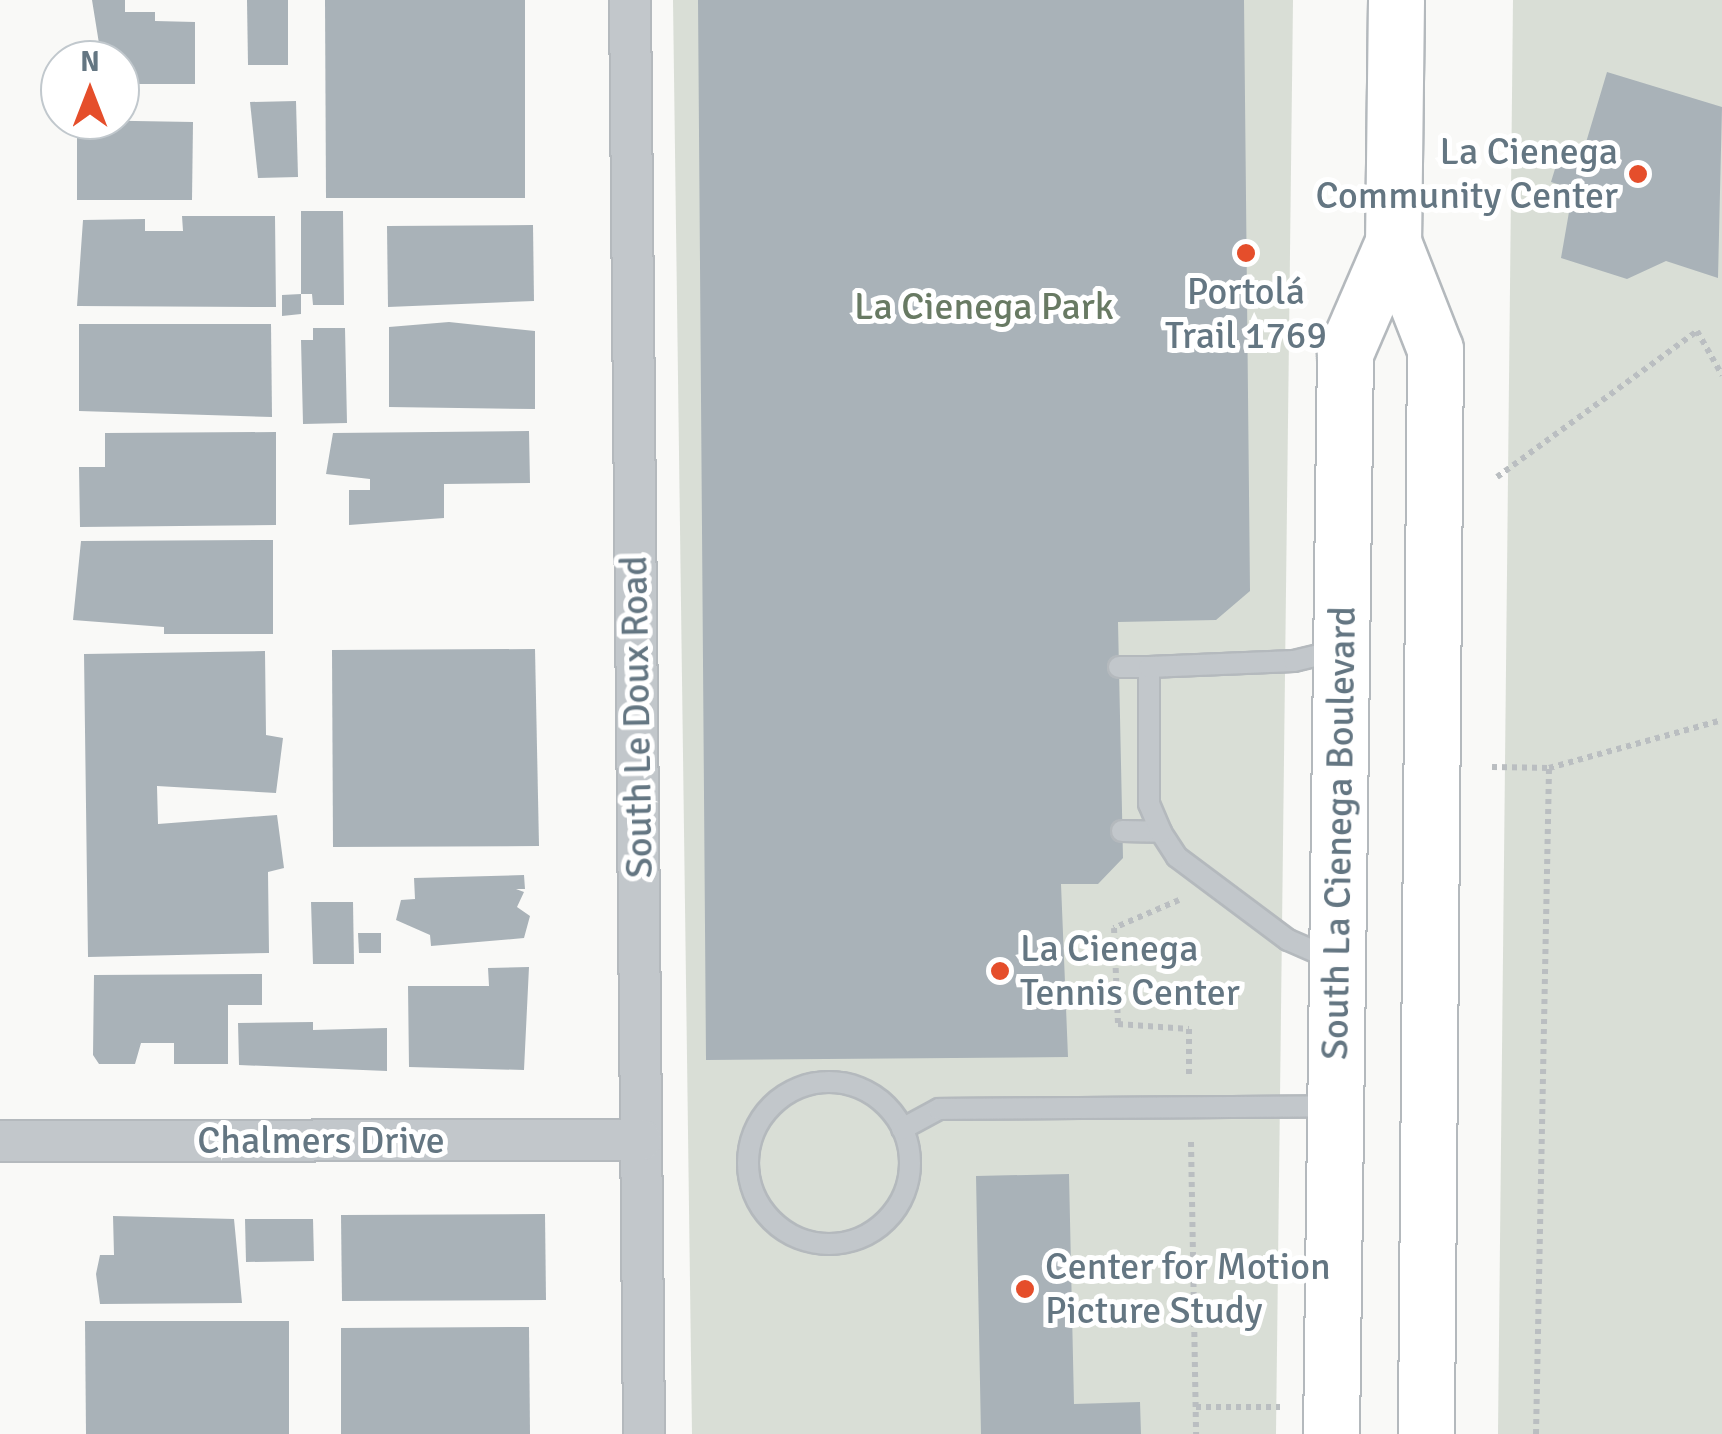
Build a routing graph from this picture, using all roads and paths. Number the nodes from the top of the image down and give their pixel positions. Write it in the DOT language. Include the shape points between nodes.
graph roads {
  1 [pos="630,0"];
  2 [pos="1396,0"];
  3 [pos="1393,242"];
  4 [pos="1722,375"];
  5 [pos="1496,477"];
  6 [pos="1341,650"];
  7 [pos="1119,667"];
  8 [pos="1148,667"];
  9 [pos="1722,720"];
  10 [pos="1492,767"];
  11 [pos="1549,768"];
  12 [pos="1122,831"];
  13 [pos="1161,832"];
  14 [pos="1337,961"];
  15 [pos="1335,1106"];
  16 [pos="902,1129"];
  17 [pos="642,1140"];
  18 [pos="0,1141"];
  19 [pos="1196,1407"];
  20 [pos="1281,1407"];
  21 [pos="644,1434"];
  22 [pos="1331,1434"];
  23 [pos="1426,1434"];
  24 [pos="1536,1434"];
  1 -- 17 [label="street, South Le Doux Road"];
  2 -- 3 [label="main road, South La Cienega Boulevard"];
  3 -- 6 [label="main road, South La Cienega Boulevard" via="1345,353"];
  3 -- 23 [label="main road, South La Cienega Boulevard" via="1435,349"];
  4 -- 5 [label="path" via="1697,331"];
  6 -- 8 [label="lane" via="1294,661"];
  6 -- 14 [label="main road, South La Cienega Boulevard"];
  7 -- 8 [label="lane"];
  8 -- 13 [label="lane" via="1148,804"];
  9 -- 11 [label="path"];
  10 -- 11 [label="path"];
  11 -- 24 [label="path"];
  12 -- 13 [label="lane"];
  13 -- 14 [label="lane" via="1178,856 1288,940"];
  14 -- 15 [label="main road, South La Cienega Boulevard"];
  15 -- 16 [label="lane" via="939,1109"];
  15 -- 22 [label="main road, South La Cienega Boulevard"];
  16 -- 16 [label="lane" via="877,1097 852,1085 799,1087 777,1100 750,1144 755,1196 768,1217 814,1242 868,1234 904,1195 911,1168"];
  17 -- 18 [label="street, Chalmers Drive"];
  17 -- 21 [label="street, South Le Doux Road"];
  19 -- 20 [label="path"];
}
